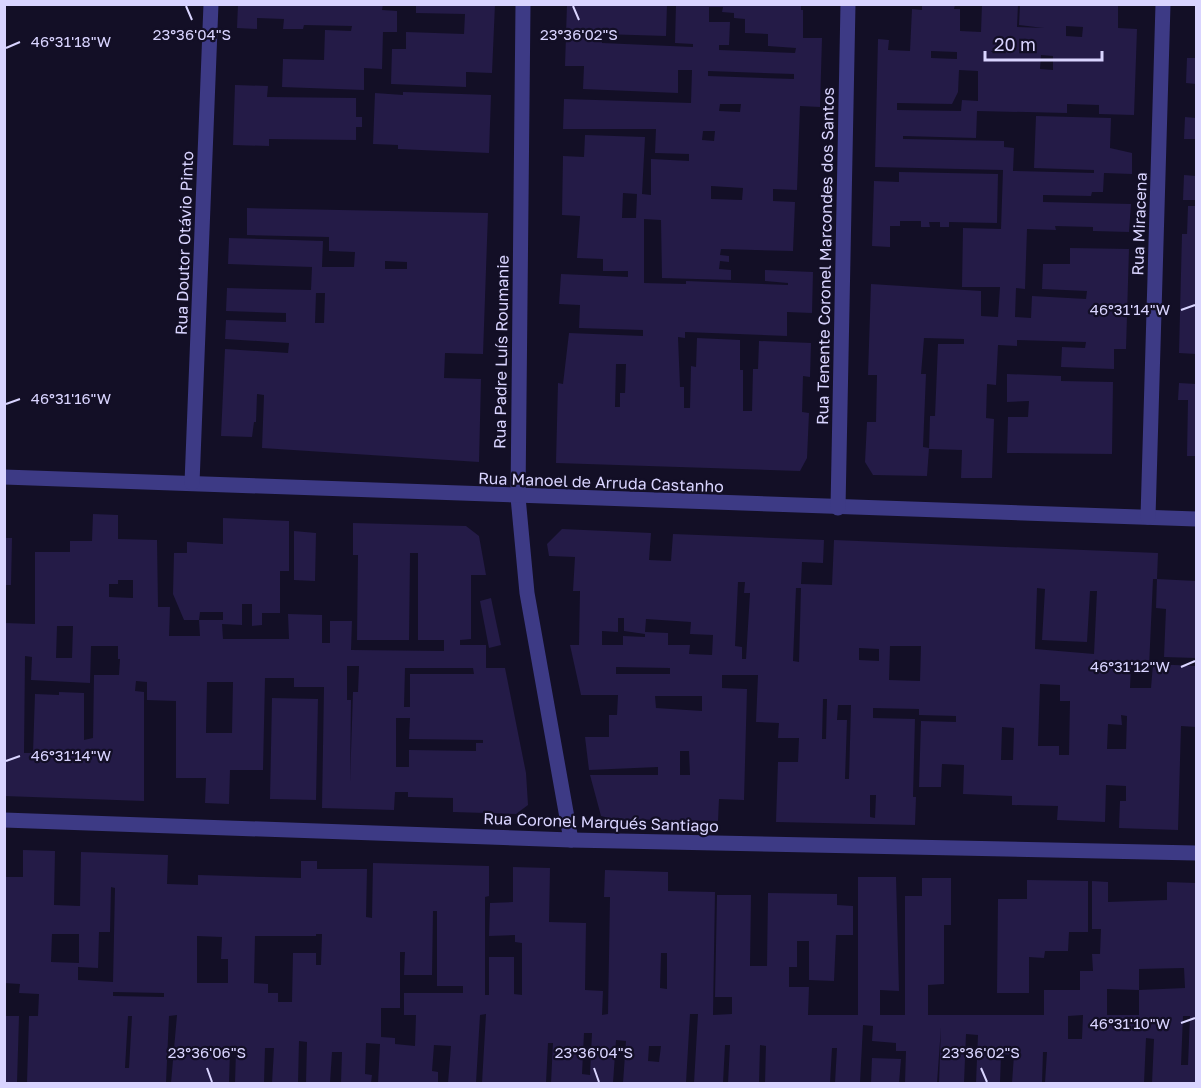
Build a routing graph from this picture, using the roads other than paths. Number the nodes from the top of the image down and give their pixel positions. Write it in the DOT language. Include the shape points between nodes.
graph roads {
  1 [pos="211,4"];
  2 [pos="523,4"];
  3 [pos="849,4"];
  4 [pos="1164,4"];
  5 [pos="4,477"];
  6 [pos="192,483"];
  7 [pos="518,497"];
  8 [pos="838,508"];
  9 [pos="1149,517"];
  10 [pos="1197,519"];
  11 [pos="4,820"];
  12 [pos="571,840"];
  13 [pos="1197,853"];
  1 -- 6 [label="street, Rua Doutor Otávio Pinto"];
  2 -- 7 [label="street, Rua Padre Luís Roumanie"];
  3 -- 8 [label="street, Rua Tenente Coronel Marcondes dos Santos"];
  4 -- 9 [label="street, Rua Miracena"];
  5 -- 6 [label="street, Rua Manoel de Arruda Castanho"];
  6 -- 7 [label="street, Rua Manoel de Arruda Castanho"];
  7 -- 8 [label="street, Rua Manoel de Arruda Castanho"];
  7 -- 12 [label="street, Rua Padre Luís Roumanie" via="527,594"];
  8 -- 9 [label="street, Rua Manoel de Arruda Castanho"];
  9 -- 10 [label="street, Rua Manoel de Arruda Castanho"];
  11 -- 12 [label="street, Rua Coronel Marqués Santiago"];
  12 -- 13 [label="street, Rua Coronel Marqués Santiago"];
}
